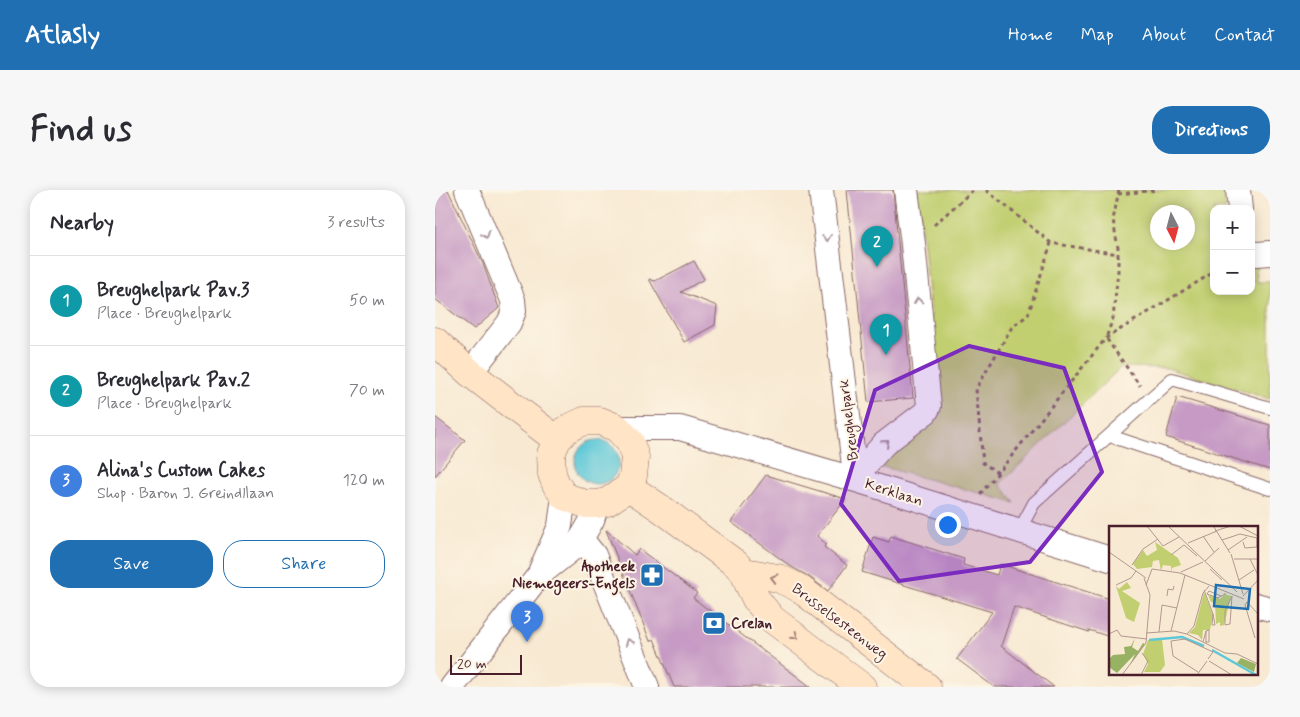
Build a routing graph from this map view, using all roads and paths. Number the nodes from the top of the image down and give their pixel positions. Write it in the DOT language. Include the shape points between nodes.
graph roads {
  1 [pos="467,190"];
  2 [pos="821,190"];
  3 [pos="906,190"];
  4 [pos="973,190"];
  5 [pos="987,190"];
  6 [pos="1158,190"];
  7 [pos="1239,190"];
  8 [pos="1119,192"];
  9 [pos="1240,205"];
  10 [pos="913,244"];
  11 [pos="1051,244"];
  12 [pos="1270,253"];
  13 [pos="1118,254"];
  14 [pos="1255,254"];
  15 [pos="1210,274"];
  16 [pos="1106,338"];
  17 [pos="435,340"];
  18 [pos="470,373"];
  19 [pos="1149,400"];
  20 [pos="1270,408"];
  21 [pos="617,428"];
  22 [pos="1110,436"];
  23 [pos="557,440"];
  24 [pos="998,474"];
  25 [pos="853,479"];
  26 [pos="629,487"];
  27 [pos="1270,489"];
  28 [pos="564,496"];
  29 [pos="597,504"];
  30 [pos="962,514"];
  31 [pos="1019,531"];
  32 [pos="581,539"];
  33 [pos="1109,559"];
  34 [pos="745,572"];
  35 [pos="540,574"];
  36 [pos="1257,605"];
  37 [pos="1270,609"];
  38 [pos="452,687"];
  39 [pos="647,687"];
  40 [pos="862,687"];
  41 [pos="927,687"];
  1 -- 18 [label="street, one-way" via="513,300 509,323"];
  2 -- 25 [label="street, Breughelpark, one-way"];
  3 -- 10 [label="street, Breughelpark"];
  4 -- 10 [label="path"];
  5 -- 11 [label="path"];
  6 -- 8 [label="path"];
  7 -- 9 [label="street"];
  8 -- 13 [label="path" via="1113,220"];
  25 -- 10 [label="street, Breughelpark, one-way" via="884,444 926,412 929,406"];
  11 -- 13 [label="path"];
  11 -- 24 [label="path" via="1028,315 1012,327 976,389 983,462"];
  12 -- 14 [label="street"];
  13 -- 16 [label="path" via="1113,318"];
  15 -- 16 [label="path"];
  16 -- 19 [label="path"];
  16 -- 24 [label="path"];
  17 -- 18 [label="street"];
  18 -- 23 [label="street"];
  19 -- 20 [label="lane" via="1173,379"];
  19 -- 22 [label="lane"];
  21 -- 23 [label="street" via="601,421 584,421 567,429"];
  21 -- 25 [label="street, Kerklaan" via="680,428"];
  21 -- 26 [label="street" via="630,442 635,456"];
  22 -- 27 [label="lane"];
  22 -- 31 [label="lane" via="1034,503"];
  23 -- 28 [label="street" via="551,454 552,474"];
  24 -- 30 [label="path"];
  25 -- 30 [label="street, Kerklaan"];
  26 -- 29 [label="street" via="607,502"];
  26 -- 34 [label="street, Brusselsesteenweg"];
  28 -- 29 [label="street" via="585,504"];
  28 -- 35 [label="street" via="560,526"];
  29 -- 32 [label="street"];
  30 -- 31 [label="street, Kerklaan"];
  31 -- 33 [label="street, Kerklaan"];
  32 -- 35 [label="street"];
  39 -- 32 [label="street, one-way" via="594,555"];
  34 -- 40 [label="street, Brusselsesteenweg, one-way" via="756,599 772,619"];
  41 -- 34 [label="street, Brusselsesteenweg, one-way" via="799,588 778,578"];
  35 -- 38 [label="street"];
  36 -- 37 [label="street"];
}
